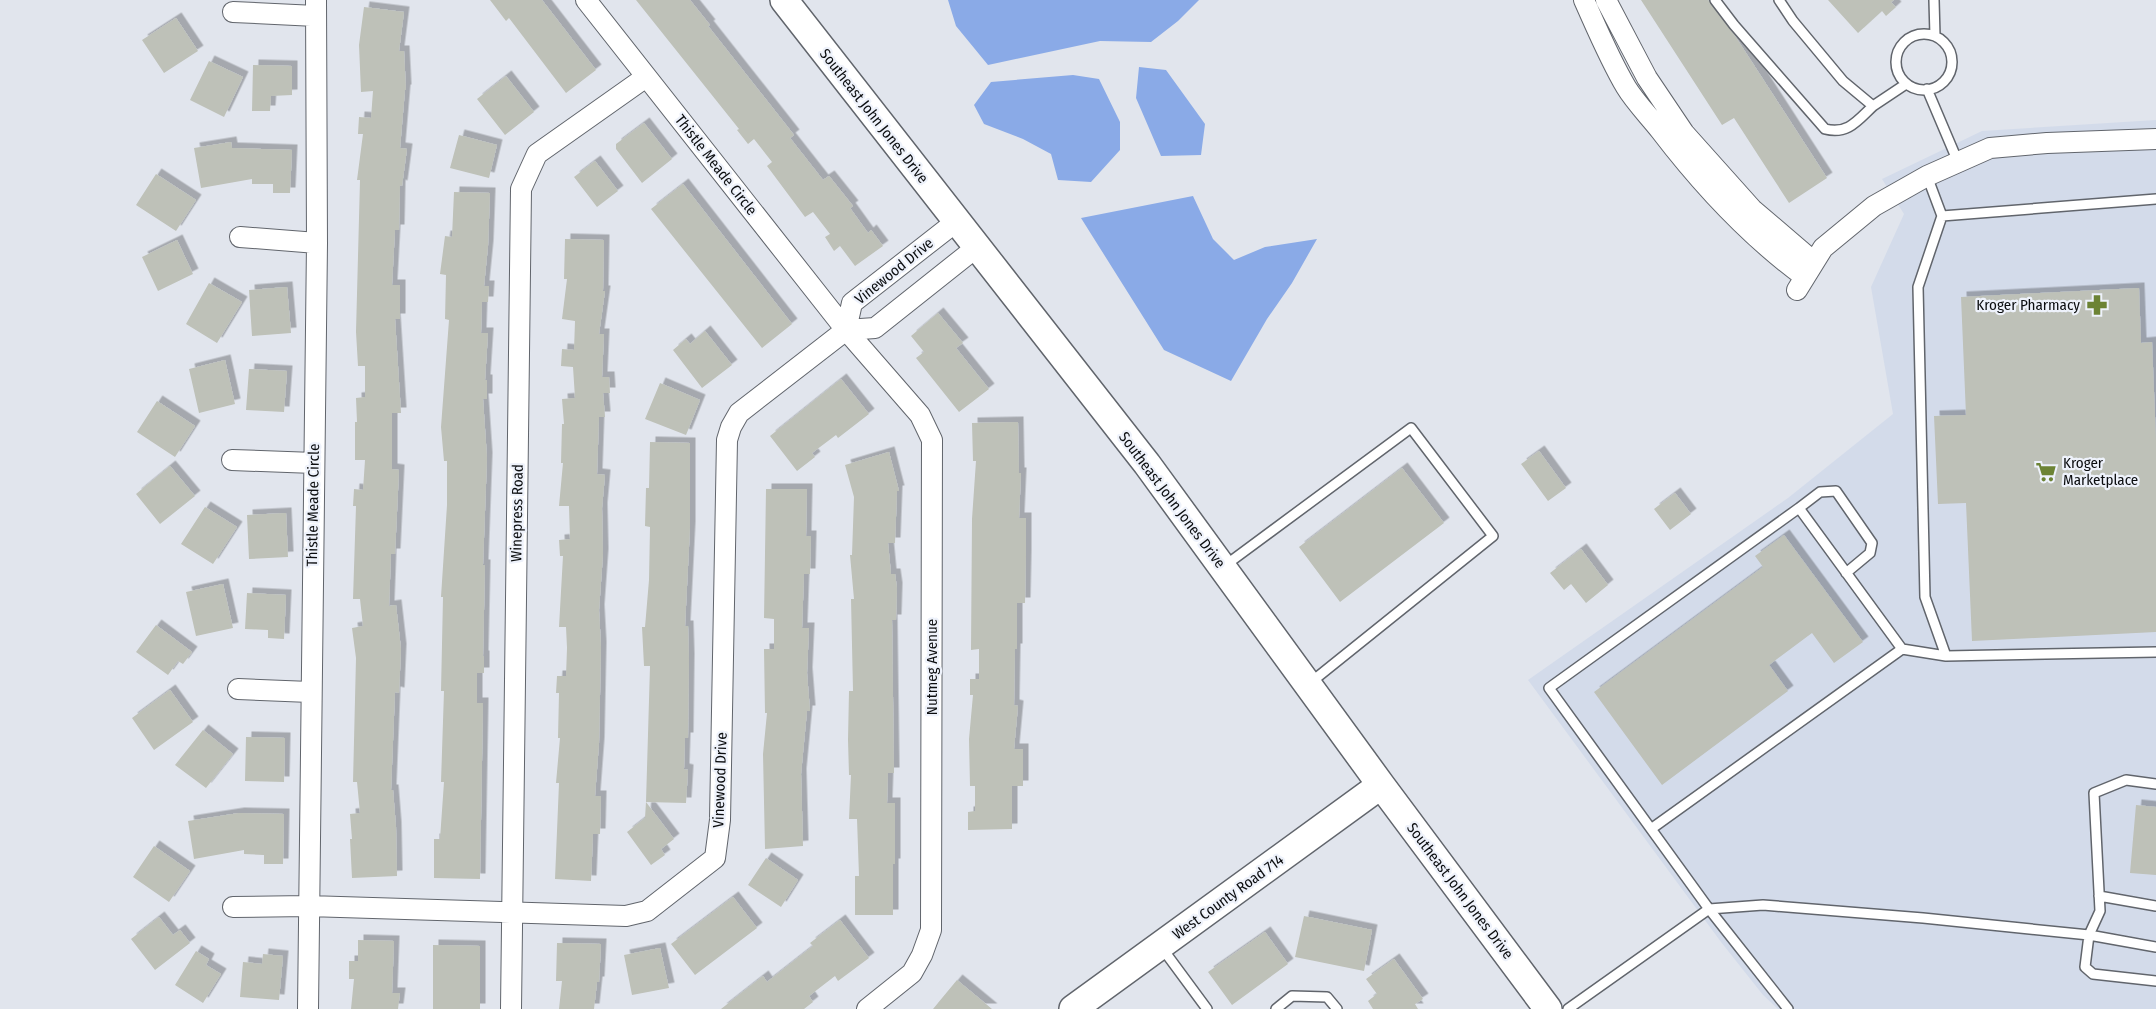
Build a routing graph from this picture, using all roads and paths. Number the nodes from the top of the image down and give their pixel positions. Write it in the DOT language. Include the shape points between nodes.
graph roads {
  1 [pos="586,0"];
  2 [pos="784,0"];
  3 [pos="1584,0"];
  4 [pos="1606,0"];
  5 [pos="1715,0"];
  6 [pos="1779,0"];
  7 [pos="1934,0"];
  8 [pos="316,8"];
  9 [pos="232,12"];
  10 [pos="1935,36"];
  11 [pos="646,77"];
  12 [pos="1906,84"];
  13 [pos="1927,90"];
  14 [pos="1874,106"];
  15 [pos="2156,139"];
  16 [pos="1958,162"];
  17 [pos="1927,176"];
  18 [pos="2156,199"];
  19 [pos="1942,216"];
  20 [pos="957,221"];
  21 [pos="240,237"];
  22 [pos="316,243"];
  23 [pos="977,247"];
  24 [pos="1805,276"];
  25 [pos="846,330"];
  26 [pos="232,460"];
  27 [pos="314,463"];
  28 [pos="1798,508"];
  29 [pos="1222,567"];
  30 [pos="1846,573"];
  31 [pos="1902,649"];
  32 [pos="2156,652"];
  33 [pos="1946,656"];
  34 [pos="1308,684"];
  35 [pos="238,689"];
  36 [pos="310,692"];
  37 [pos="2156,784"];
  38 [pos="1381,785"];
  39 [pos="1651,829"];
  40 [pos="2099,896"];
  41 [pos="308,906"];
  42 [pos="2156,906"];
  43 [pos="233,907"];
  44 [pos="1709,909"];
  45 [pos="514,912"];
  46 [pos="2090,935"];
  47 [pos="1160,946"];
  48 [pos="2156,947"];
  49 [pos="2156,981"];
  50 [pos="308,1009"];
  51 [pos="511,1009"];
  52 [pos="867,1009"];
  53 [pos="1073,1009"];
  54 [pos="1207,1009"];
  55 [pos="1276,1009"];
  56 [pos="1337,1009"];
  57 [pos="1548,1009"];
  58 [pos="1568,1009"];
  59 [pos="1788,1009"];
  1 -- 11 [label="street, Thistle Meade Circle"];
  2 -- 20 [label="main road, Southeast John Jones Drive"];
  3 -- 24 [label="street" via="1627,88 1674,149 1728,211"];
  4 -- 24 [label="street" via="1647,78 1684,133"];
  5 -- 14 [label="lane" via="1825,129 1836,132 1850,127"];
  6 -- 14 [label="lane" via="1843,81"];
  7 -- 10 [label="lane"];
  8 -- 9 [label="street"];
  8 -- 22 [label="street, Thistle Meade Circle"];
  10 -- 12 [label="lane" via="1917,34 1898,51 1896,68"];
  10 -- 13 [label="lane" via="1949,48 1952,67 1942,84"];
  11 -- 25 [label="street, Thistle Meade Circle"];
  11 -- 45 [label="street, Winepress Road" via="537,154 521,189"];
  12 -- 13 [label="lane"];
  12 -- 14 [label="lane"];
  13 -- 16 [label="lane"];
  15 -- 16 [label="street" via="1990,148"];
  16 -- 17 [label="street"];
  17 -- 19 [label="lane"];
  17 -- 24 [label="street" via="1874,206 1823,248"];
  18 -- 19 [label="lane"];
  19 -- 33 [label="lane" via="1918,287 1925,597"];
  20 -- 23 [label="main road, Southeast John Jones Drive"];
  20 -- 25 [label="street, Vinewood Drive" via="852,303"];
  21 -- 22 [label="street"];
  22 -- 27 [label="street, Thistle Meade Circle"];
  23 -- 25 [label="street, Vinewood Drive" via="875,328"];
  23 -- 29 [label="main road, Southeast John Jones Drive" via="1147,464"];
  25 -- 45 [label="street, Vinewood Drive" via="739,412 727,440 716,858 647,911 626,916"];
  25 -- 52 [label="street, Nutmeg Avenue" via="920,415 932,440 931,930 912,974"];
  26 -- 27 [label="street"];
  27 -- 36 [label="street, Thistle Meade Circle"];
  28 -- 30 [label="lane"];
  28 -- 30 [label="lane" via="1820,492 1836,491 1844,501 1872,543 1870,553"];
  28 -- 39 [label="lane" via="1550,688"];
  29 -- 34 [label="main road, Southeast John Jones Drive"];
  29 -- 34 [label="lane" via="1411,428 1493,536"];
  30 -- 31 [label="lane"];
  31 -- 33 [label="lane"];
  31 -- 39 [label="lane"];
  32 -- 33 [label="lane"];
  34 -- 38 [label="main road, Southeast John Jones Drive"];
  35 -- 36 [label="street"];
  36 -- 41 [label="street, Thistle Meade Circle"];
  37 -- 40 [label="lane" via="2126,780 2094,793"];
  38 -- 47 [label="main road, West County Road 714"];
  38 -- 57 [label="main road, Southeast John Jones Drive"];
  39 -- 44 [label="lane"];
  40 -- 42 [label="lane"];
  40 -- 46 [label="lane" via="2100,911"];
  41 -- 43 [label="street, Vinewood Drive"];
  41 -- 45 [label="street, Vinewood Drive"];
  41 -- 50 [label="street, Thistle Meade Circle"];
  44 -- 46 [label="lane" via="1763,905"];
  44 -- 58 [label="lane"];
  44 -- 59 [label="lane"];
  45 -- 51 [label="street, Winepress Road"];
  46 -- 48 [label="lane"];
  46 -- 49 [label="lane" via="2085,967 2093,974"];
  47 -- 53 [label="main road, West County Road 714"];
  47 -- 54 [label="lane"];
  55 -- 56 [label="lane" via="1292,996 1327,997"];
}
